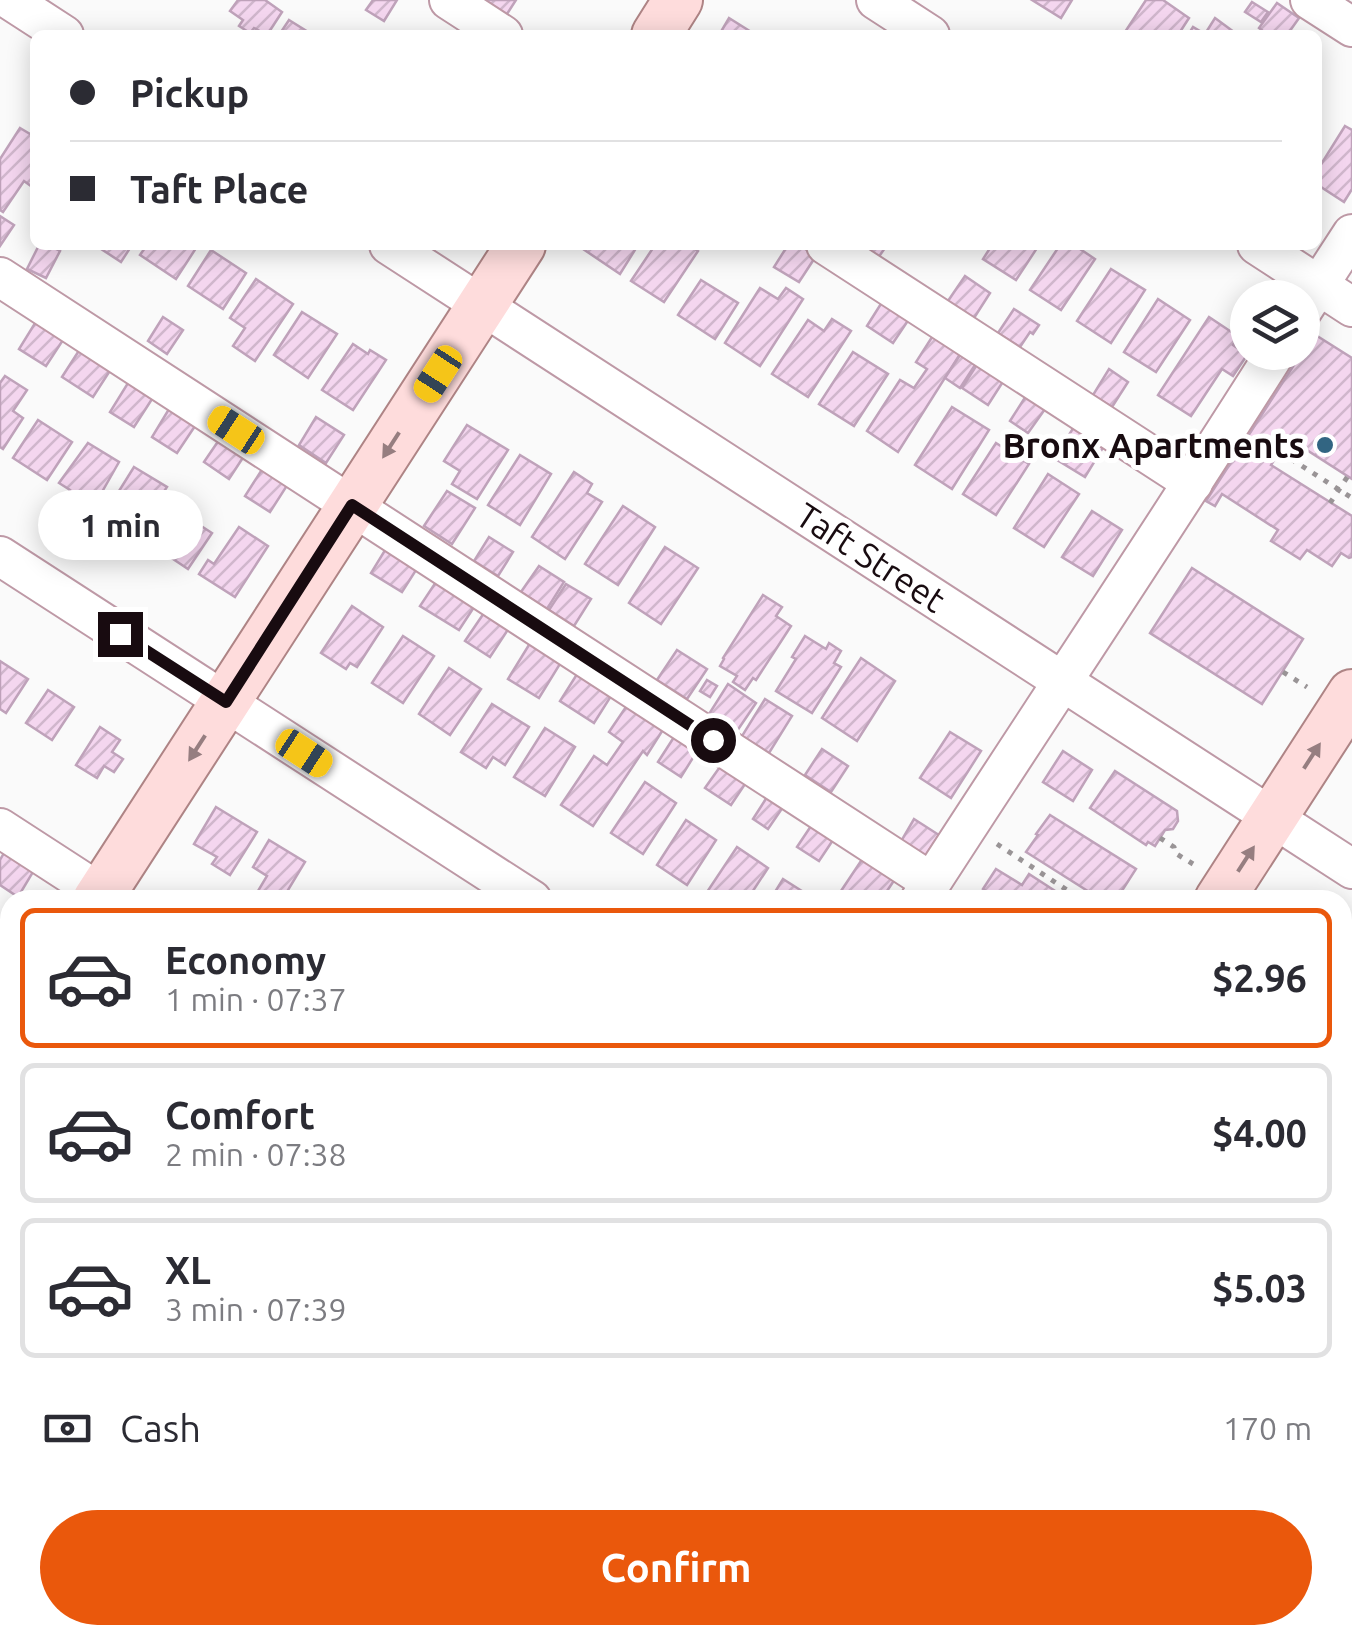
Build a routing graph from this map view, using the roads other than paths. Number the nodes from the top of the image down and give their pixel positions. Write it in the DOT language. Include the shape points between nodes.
graph roads {
  1 [pos="10,0"];
  2 [pos="449,0"];
  3 [pos="678,0"];
  4 [pos="876,0"];
  5 [pos="1310,0"];
  6 [pos="1352,27"];
  7 [pos="56,30"];
  8 [pos="495,30"];
  9 [pos="659,30"];
  10 [pos="922,30"];
  11 [pos="1352,234"];
  12 [pos="398,250"];
  13 [pos="518,250"];
  14 [pos="834,250"];
  15 [pos="1261,250"];
  16 [pos="0,276"];
  17 [pos="1292,280"];
  18 [pos="1320,284"];
  19 [pos="1320,300"];
  20 [pos="483,305"];
  21 [pos="1352,306"];
  22 [pos="1265,370"];
  23 [pos="1194,483"];
  24 [pos="352,505"];
  25 [pos="0,556"];
  26 [pos="1061,681"];
  27 [pos="1330,691"];
  28 [pos="226,702"];
  29 [pos="1272,817"];
  30 [pos="0,828"];
  31 [pos="1352,869"];
  32 [pos="1206,882"];
  33 [pos="91,890"];
  34 [pos="108,890"];
  35 [pos="517,890"];
  36 [pos="925,890"];
  37 [pos="927,890"];
  1 -- 7 [label="street"];
  2 -- 8 [label="street"];
  3 -- 9 [label="main road"];
  4 -- 10 [label="street"];
  5 -- 6 [label="street"];
  11 -- 18 [label="street"];
  12 -- 20 [label="street, Taft Street"];
  13 -- 20 [label="main road"];
  14 -- 23 [label="street"];
  15 -- 17 [label="street"];
  16 -- 24 [label="street"];
  19 -- 21 [label="street"];
  20 -- 24 [label="main road, one-way"];
  20 -- 26 [label="street, Taft Street"];
  22 -- 23 [label="street"];
  23 -- 26 [label="street"];
  24 -- 28 [label="main road"];
  24 -- 36 [label="street"];
  25 -- 28 [label="street"];
  26 -- 29 [label="street, Taft Street"];
  26 -- 37 [label="street"];
  29 -- 27 [label="main road, one-way"];
  28 -- 34 [label="main road, one-way"];
  28 -- 35 [label="street"];
  29 -- 31 [label="street, Taft Street"];
  32 -- 29 [label="main road, one-way"];
  30 -- 33 [label="street"];
}
